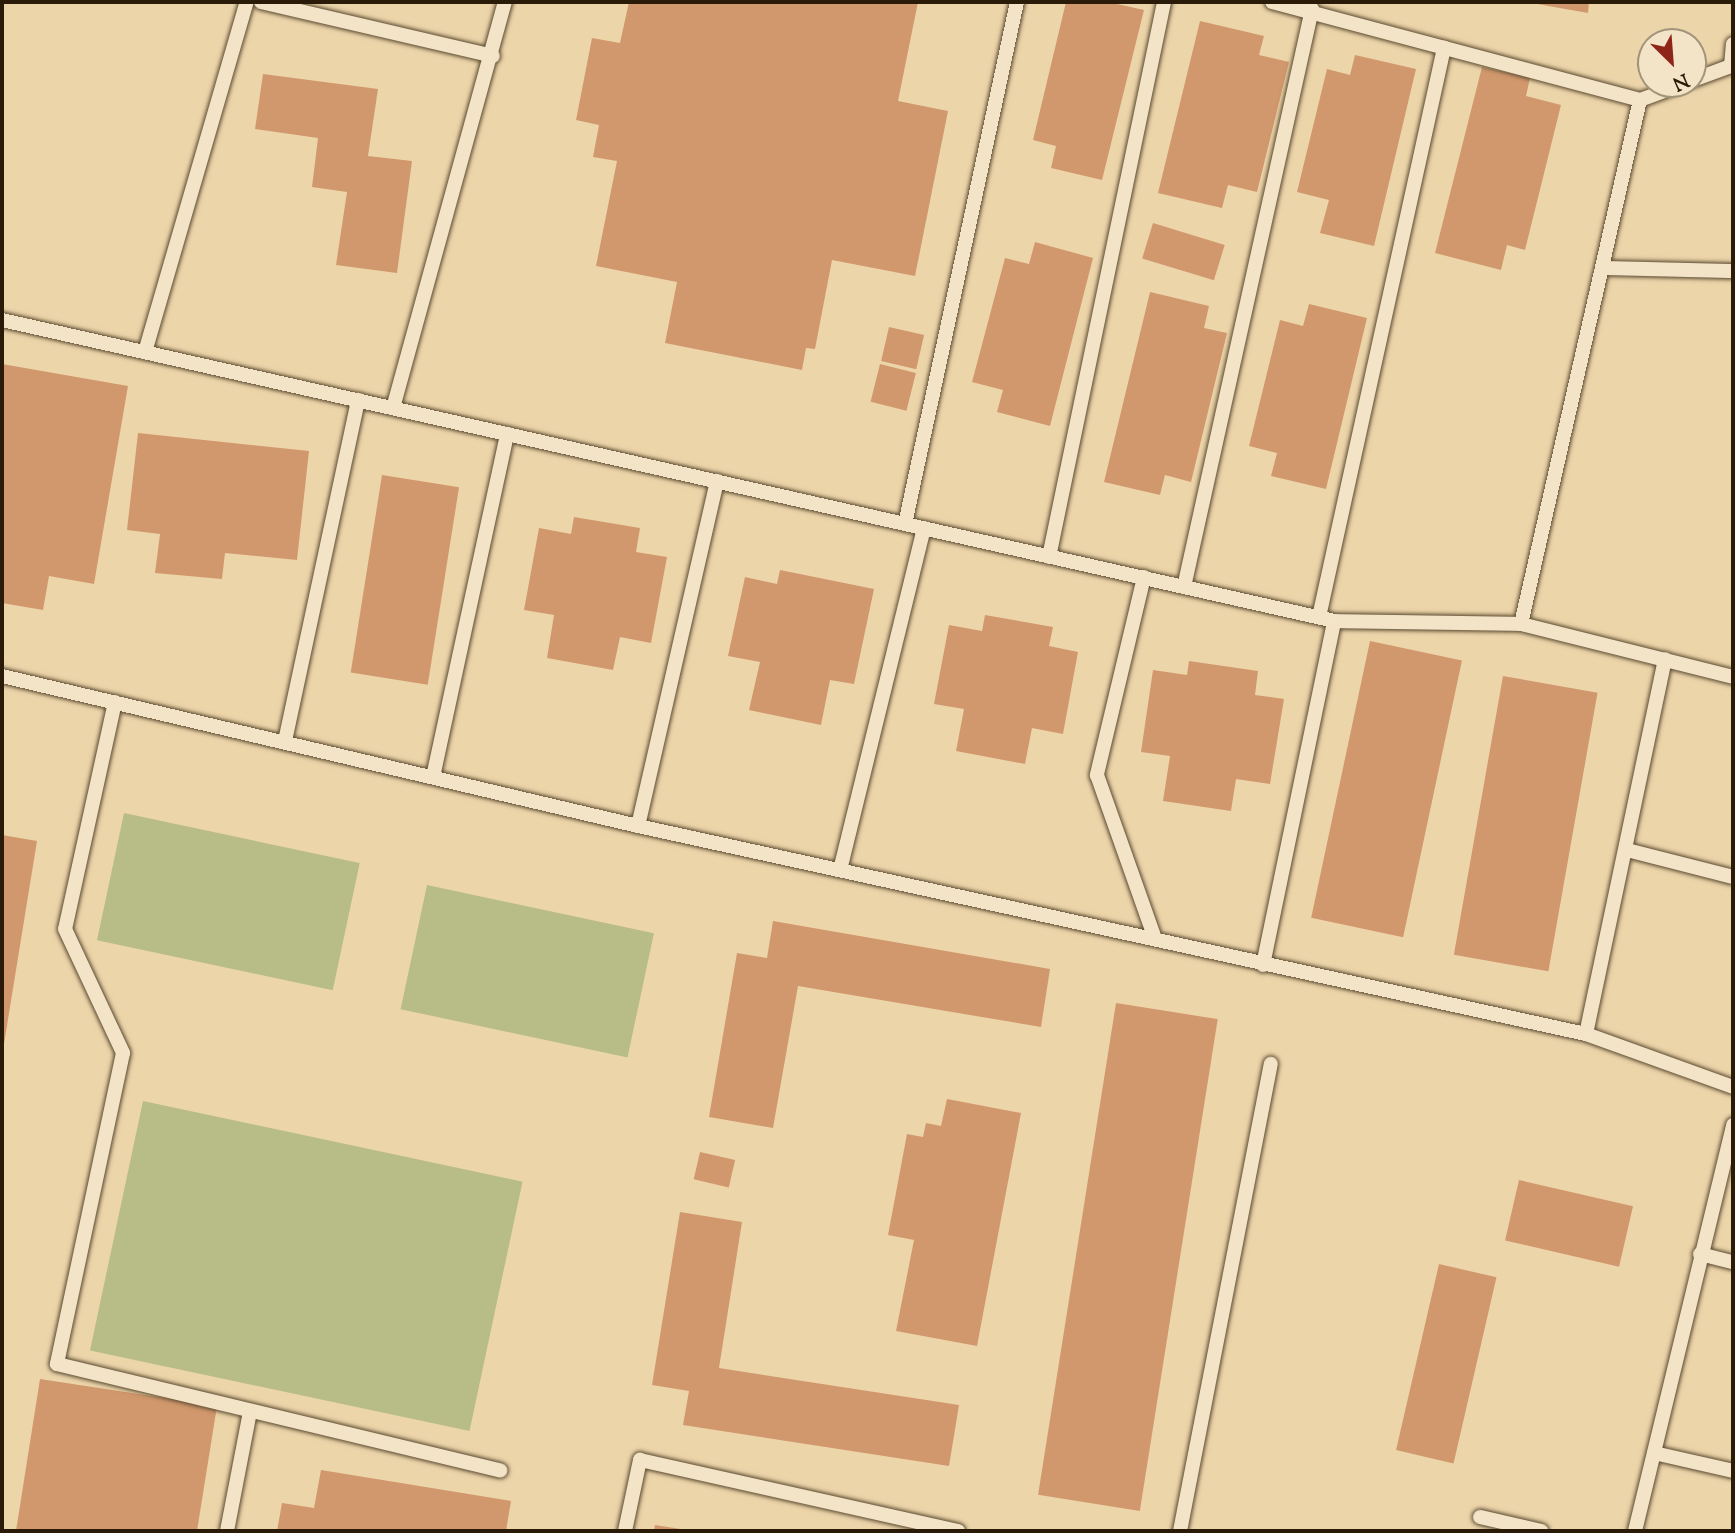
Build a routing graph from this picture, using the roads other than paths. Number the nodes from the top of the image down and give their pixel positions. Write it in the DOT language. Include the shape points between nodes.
graph roads {
  1 [pos="247,2"];
  2 [pos="261,2"];
  3 [pos="505,2"];
  4 [pos="1017,2"];
  5 [pos="1164,2"];
  6 [pos="1272,2"];
  7 [pos="1312,9"];
  8 [pos="1733,44"];
  9 [pos="1444,48"];
  10 [pos="493,56"];
  11 [pos="1707,75"];
  12 [pos="1645,98"];
  13 [pos="1640,100"];
  14 [pos="1602,268"];
  15 [pos="1733,271"];
  16 [pos="2,320"];
  17 [pos="145,352"];
  18 [pos="358,400"];
  19 [pos="393,408"];
  20 [pos="507,434"];
  21 [pos="716,481"];
  22 [pos="905,524"];
  23 [pos="924,528"];
  24 [pos="1049,556"];
  25 [pos="1144,577"];
  26 [pos="1184,587"];
  27 [pos="1326,619"];
  28 [pos="1521,624"];
  29 [pos="1665,659"];
  30 [pos="2,676"];
  31 [pos="1733,677"];
  32 [pos="115,702"];
  33 [pos="285,741"];
  34 [pos="433,777"];
  35 [pos="638,826"];
  36 [pos="1627,850"];
  37 [pos="840,870"];
  38 [pos="1733,877"];
  39 [pos="1154,936"];
  40 [pos="1263,965"];
  41 [pos="1586,1034"];
  42 [pos="1271,1064"];
  43 [pos="1733,1087"];
  44 [pos="1733,1125"];
  45 [pos="1700,1254"];
  46 [pos="1733,1262"];
  47 [pos="250,1411"];
  48 [pos="1654,1453"];
  49 [pos="500,1470"];
  50 [pos="1733,1471"];
  51 [pos="1480,1517"];
  52 [pos="227,1531"];
  53 [pos="625,1531"];
  54 [pos="958,1531"];
  55 [pos="1180,1531"];
  56 [pos="1541,1531"];
  57 [pos="1635,1531"];
  1 -- 17 [label="lane"];
  2 -- 10 [label="lane"];
  3 -- 10 [label="lane"];
  4 -- 22 [label="lane"];
  5 -- 24 [label="lane"];
  6 -- 7 [label="lane"];
  7 -- 9 [label="lane"];
  7 -- 26 [label="lane"];
  8 -- 11 [label="lane" via="1731,66"];
  9 -- 13 [label="lane"];
  9 -- 27 [label="lane"];
  10 -- 19 [label="lane"];
  12 -- 13 [label="lane"];
  13 -- 14 [label="lane"];
  14 -- 15 [label="lane"];
  14 -- 28 [label="lane"];
  16 -- 17 [label="lane"];
  17 -- 18 [label="lane"];
  18 -- 19 [label="lane"];
  18 -- 33 [label="lane"];
  19 -- 20 [label="lane"];
  20 -- 21 [label="lane"];
  20 -- 34 [label="lane"];
  21 -- 22 [label="lane"];
  21 -- 35 [label="lane"];
  22 -- 23 [label="lane"];
  23 -- 24 [label="lane"];
  23 -- 37 [label="lane"];
  24 -- 25 [label="lane"];
  25 -- 26 [label="lane"];
  25 -- 39 [label="lane" via="1097,775"];
  26 -- 27 [label="lane"];
  27 -- 28 [label="lane"];
  27 -- 40 [label="lane"];
  28 -- 29 [label="lane"];
  29 -- 31 [label="lane"];
  29 -- 36 [label="lane"];
  30 -- 32 [label="lane"];
  32 -- 33 [label="lane"];
  32 -- 47 [label="lane" via="65,929 123,1053 57,1364"];
  33 -- 34 [label="lane"];
  34 -- 35 [label="lane"];
  35 -- 37 [label="lane"];
  36 -- 38 [label="lane"];
  36 -- 41 [label="lane"];
  37 -- 39 [label="lane"];
  39 -- 40 [label="lane"];
  40 -- 41 [label="lane"];
  41 -- 43 [label="lane"];
  42 -- 55 [label="lane"];
  44 -- 45 [label="lane"];
  45 -- 46 [label="lane"];
  45 -- 48 [label="lane"];
  47 -- 49 [label="lane"];
  47 -- 52 [label="lane"];
  48 -- 50 [label="lane"];
  48 -- 57 [label="lane"];
  51 -- 56 [label="lane"];
  53 -- 54 [label="lane" via="640,1460"];
}
